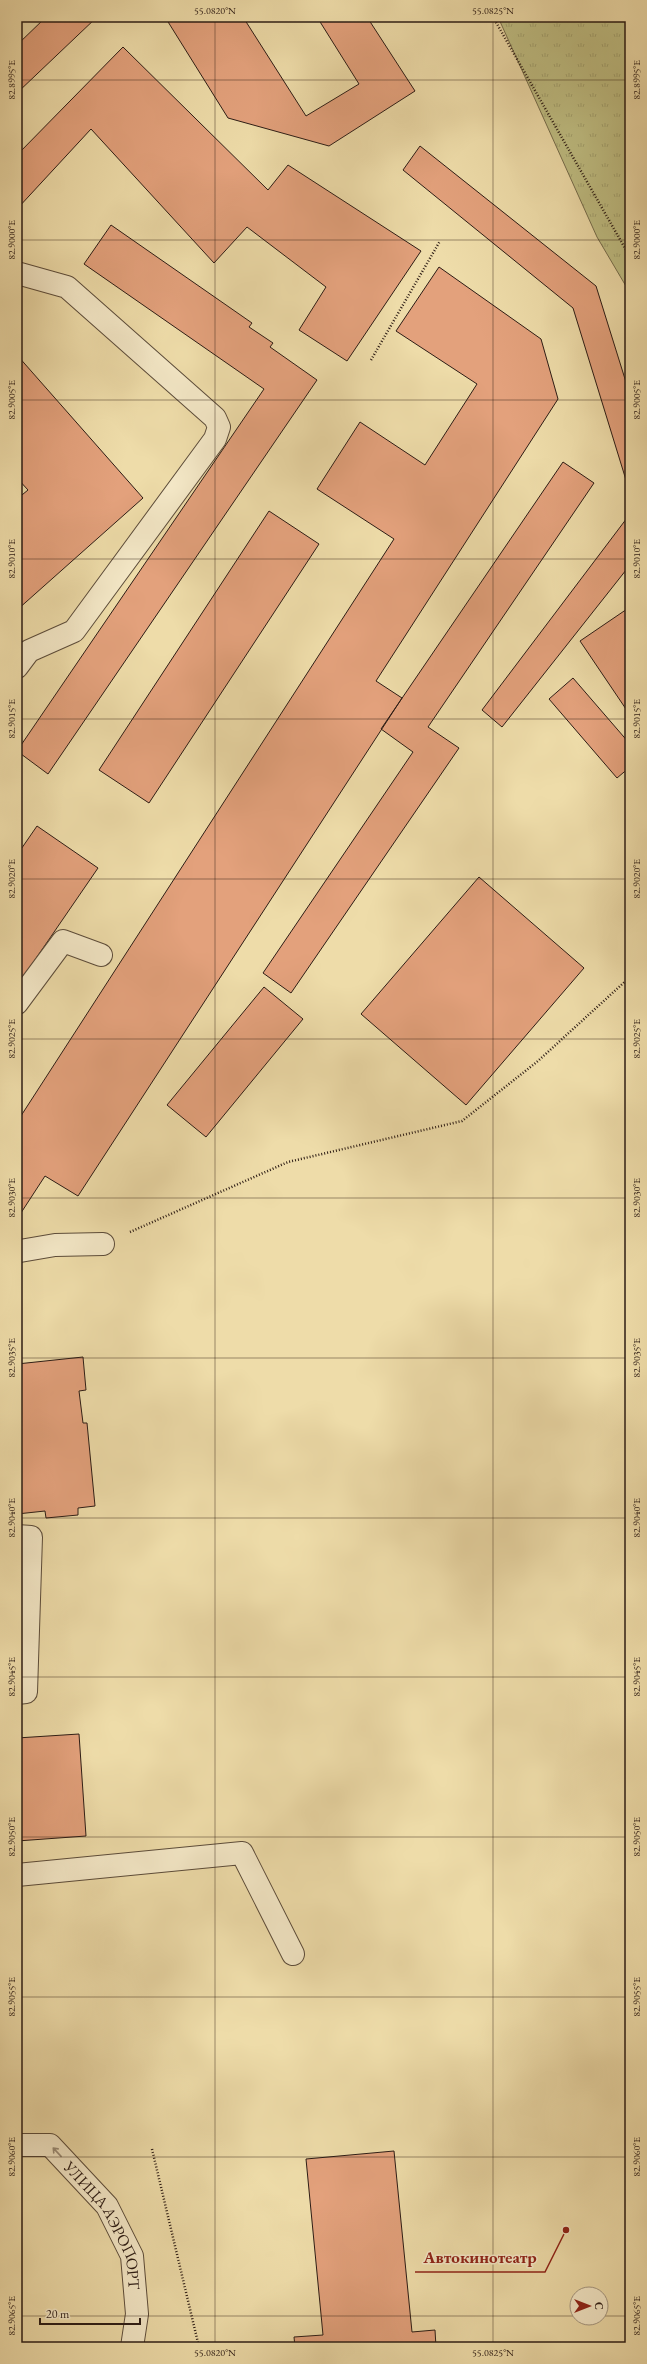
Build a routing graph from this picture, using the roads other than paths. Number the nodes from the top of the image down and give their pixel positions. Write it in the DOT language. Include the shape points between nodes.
graph roads {
  1 [pos="17,273"];
  2 [pos="17,667"];
  3 [pos="100,955"];
  4 [pos="17,1003"];
  5 [pos="103,1244"];
  6 [pos="17,1249"];
  7 [pos="17,1536"];
  8 [pos="17,1693"];
  9 [pos="17,1875"];
  10 [pos="293,1954"];
  11 [pos="17,2145"];
  12 [pos="132,2347"];
  1 -- 2 [label="street" via="67,287 215,418 219,427 215,439 74,631 29,651"];
  3 -- 4 [label="street" via="63,941"];
  5 -- 6 [label="street" via="55,1245 20,1251"];
  7 -- 8 [label="street" via="31,1537 26,1692"];
  9 -- 10 [label="street" via="242,1853"];
  12 -- 11 [label="street, УЛИЦА АЭРОПОРТ, one-way" via="137,2314 132,2256 107,2206 50,2145"];
}
